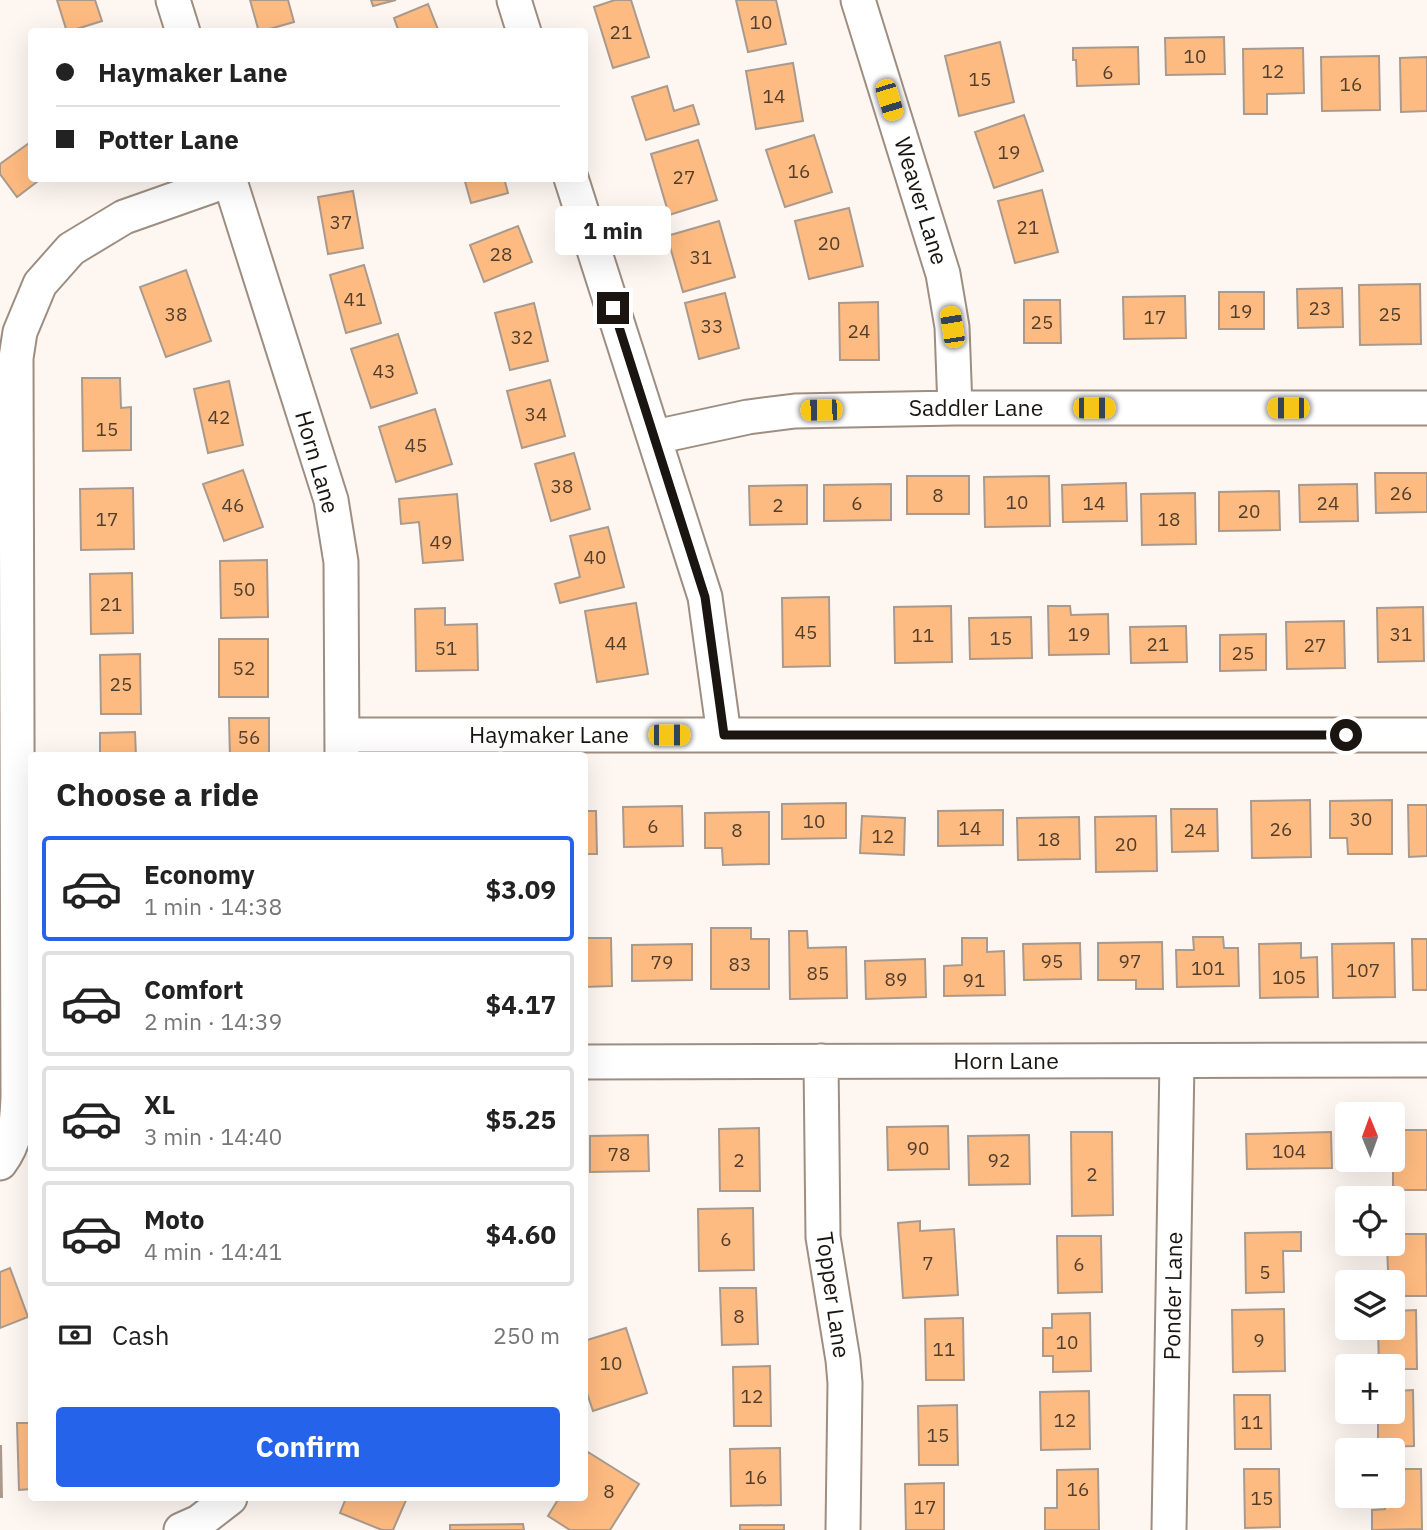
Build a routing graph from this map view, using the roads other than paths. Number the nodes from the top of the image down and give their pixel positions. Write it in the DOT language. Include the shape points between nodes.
graph roads {
  1 [pos="173,0"];
  2 [pos="514,0"];
  3 [pos="858,0"];
  4 [pos="182,28"];
  5 [pos="523,28"];
  6 [pos="221,182"];
  7 [pos="230,182"];
  8 [pos="572,182"];
  9 [pos="955,408"];
  10 [pos="1427,408"];
  11 [pos="654,437"];
  12 [pos="1427,734"];
  13 [pos="724,735"];
  14 [pos="342,746"];
  15 [pos="1427,1060"];
  16 [pos="821,1061"];
  17 [pos="1177,1061"];
  18 [pos="588,1062"];
  19 [pos="0,1163"];
  20 [pos="226,1501"];
  21 [pos="181,1530"];
  22 [pos="843,1530"];
  23 [pos="1169,1530"];
  1 -- 4 [label="street"];
  2 -- 5 [label="street"];
  3 -- 9 [label="street, Weaver Lane" via="943,274 952,327"];
  6 -- 19 [label="street" via="124,217 71,249 40,284 20,332 16,358 18,1097 16,1132"];
  7 -- 14 [label="street, Horn Lane" via="331,500 341,562"];
  8 -- 11 [label="street"];
  9 -- 10 [label="street, Saddler Lane"];
  9 -- 11 [label="street, Saddler Lane" via="795,411 748,416"];
  11 -- 13 [label="street" via="705,597"];
  12 -- 13 [label="street, Haymaker Lane"];
  13 -- 14 [label="street, Haymaker Lane"];
  15 -- 17 [label="street, Horn Lane"];
  16 -- 17 [label="street, Horn Lane"];
  16 -- 18 [label="street, Horn Lane"];
  16 -- 22 [label="street, Topper Lane" via="823,1237 845,1383"];
  17 -- 23 [label="street, Ponder Lane"];
  20 -- 21 [label="street"];
}
